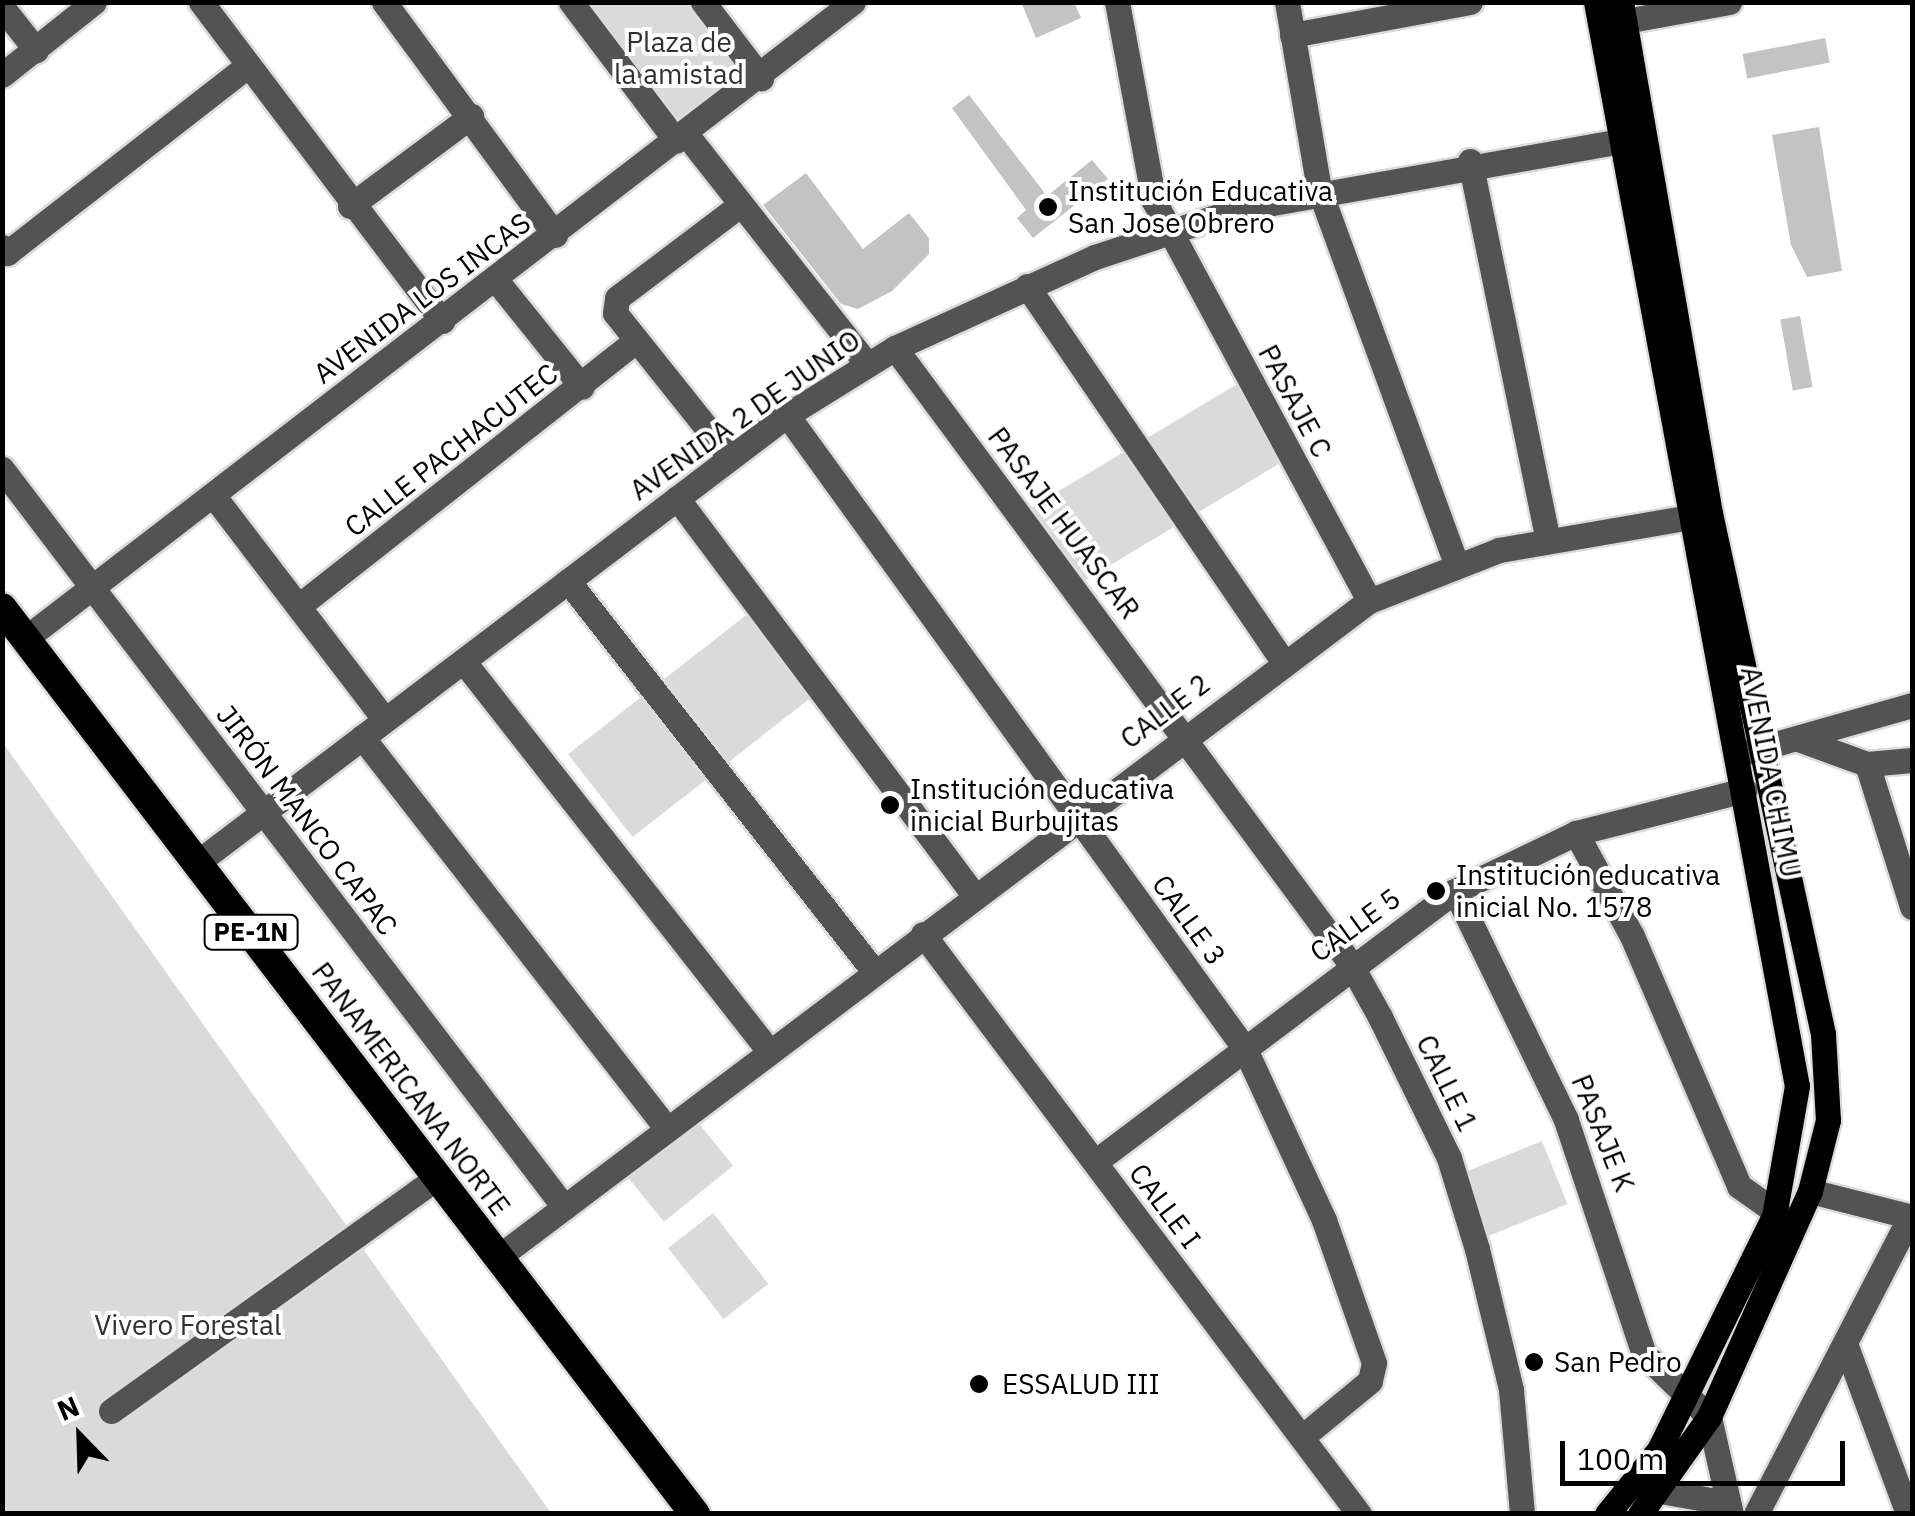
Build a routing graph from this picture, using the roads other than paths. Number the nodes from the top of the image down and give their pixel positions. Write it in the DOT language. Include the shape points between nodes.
graph roads {
  1 [pos="94,2"];
  2 [pos="202,2"];
  3 [pos="384,2"];
  4 [pos="571,2"];
  5 [pos="704,2"];
  6 [pos="853,2"];
  7 [pos="1117,2"];
  8 [pos="1286,2"];
  9 [pos="1470,2"];
  10 [pos="1596,2"];
  11 [pos="1729,2"];
  12 [pos="1433,6"];
  13 [pos="2,7"];
  14 [pos="1623,12"];
  15 [pos="1292,35"];
  16 [pos="36,50"];
  17 [pos="246,67"];
  18 [pos="2,75"];
  19 [pos="760,78"];
  20 [pos="471,116"];
  21 [pos="681,137"];
  22 [pos="1634,138"];
  23 [pos="1470,161"];
  24 [pos="1319,190"];
  25 [pos="350,206"];
  26 [pos="740,206"];
  27 [pos="1168,230"];
  28 [pos="555,235"];
  29 [pos="2,247"];
  30 [pos="496,280"];
  31 [pos="1028,286"];
  32 [pos="442,321"];
  33 [pos="636,340"];
  34 [pos="894,348"];
  35 [pos="866,363"];
  36 [pos="582,387"];
  37 [pos="786,415"];
  38 [pos="730,457"];
  39 [pos="2,469"];
  40 [pos="213,495"];
  41 [pos="677,498"];
  42 [pos="1690,517"];
  43 [pos="1548,540"];
  44 [pos="1456,564"];
  45 [pos="568,580"];
  46 [pos="92,588"];
  47 [pos="1369,601"];
  48 [pos="300,605"];
  49 [pos="2,608"];
  50 [pos="26,638"];
  51 [pos="1282,660"];
  52 [pos="464,662"];
  53 [pos="1912,705"];
  54 [pos="385,720"];
  55 [pos="1183,735"];
  56 [pos="362,737"];
  57 [pos="1801,740"];
  58 [pos="1750,752"];
  59 [pos="1912,760"];
  60 [pos="1868,764"];
  61 [pos="1745,790"];
  62 [pos="264,812"];
  63 [pos="1076,816"];
  64 [pos="1576,833"];
  65 [pos="198,862"];
  66 [pos="1455,891"];
  67 [pos="974,895"];
  68 [pos="1912,907"];
  69 [pos="922,934"];
  70 [pos="1350,963"];
  71 [pos="874,971"];
  72 [pos="1245,1048"];
  73 [pos="769,1051"];
  74 [pos="665,1126"];
  75 [pos="1095,1162"];
  76 [pos="437,1178"];
  77 [pos="1810,1191"];
  78 [pos="564,1208"];
  79 [pos="1785,1220"];
  80 [pos="1907,1226"];
  81 [pos="497,1258"];
  82 [pos="1912,1267"];
  83 [pos="1846,1346"];
  84 [pos="1686,1394"];
  85 [pos="111,1411"];
  86 [pos="1709,1417"];
  87 [pos="1302,1437"];
  88 [pos="1660,1491"];
  89 [pos="1730,1508"];
  90 [pos="695,1514"];
  91 [pos="1359,1514"];
  92 [pos="1522,1514"];
  93 [pos="1607,1514"];
  94 [pos="1640,1514"];
  95 [pos="1756,1514"];
  96 [pos="1908,1514"];
  1 -- 16 [label="street"];
  2 -- 17 [label="street"];
  3 -- 20 [label="street"];
  4 -- 21 [label="street"];
  5 -- 19 [label="street"];
  6 -- 19 [label="street, AVENIDA LOS INCAS"];
  7 -- 27 [label="street, PASAJE C" via="1154,201"];
  8 -- 15 [label="street"];
  9 -- 12 [label="street"];
  10 -- 22 [label="main road, AVENIDA CHIMU"];
  11 -- 14 [label="street"];
  12 -- 15 [label="street"];
  13 -- 16 [label="street"];
  14 -- 22 [label="main road, AVENIDA CHIMU"];
  15 -- 24 [label="street"];
  16 -- 18 [label="street"];
  17 -- 25 [label="street"];
  17 -- 29 [label="street" via="7,253"];
  19 -- 21 [label="street, AVENIDA LOS INCAS"];
  20 -- 25 [label="street"];
  20 -- 28 [label="street"];
  21 -- 26 [label="street"];
  21 -- 28 [label="street, AVENIDA LOS INCAS"];
  22 -- 23 [label="street, AVENIDA 2 DE JUNIO"];
  22 -- 42 [label="main road, AVENIDA CHIMU"];
  22 -- 58 [label="main road, AVENIDA CHIMU"];
  23 -- 24 [label="street, AVENIDA 2 DE JUNIO"];
  23 -- 43 [label="street"];
  24 -- 27 [label="street, AVENIDA 2 DE JUNIO"];
  24 -- 44 [label="street"];
  25 -- 32 [label="street"];
  26 -- 33 [label="street" via="617,298 614,313"];
  26 -- 35 [label="street"];
  27 -- 31 [label="street, AVENIDA 2 DE JUNIO"];
  27 -- 47 [label="street, PASAJE C"];
  28 -- 30 [label="street, AVENIDA LOS INCAS"];
  30 -- 32 [label="street, AVENIDA LOS INCAS"];
  30 -- 36 [label="street"];
  31 -- 34 [label="street, AVENIDA 2 DE JUNIO"];
  31 -- 51 [label="street"];
  32 -- 40 [label="street, AVENIDA LOS INCAS"];
  33 -- 36 [label="street, CALLE PACHACUTEC"];
  33 -- 38 [label="street"];
  34 -- 35 [label="street, AVENIDA 2 DE JUNIO"];
  34 -- 55 [label="street, PASAJE HUASCAR"];
  35 -- 37 [label="street, AVENIDA 2 DE JUNIO"];
  36 -- 48 [label="street, CALLE PACHACUTEC"];
  37 -- 38 [label="street, AVENIDA 2 DE JUNIO"];
  37 -- 63 [label="street, CALLE 3"];
  38 -- 41 [label="street, AVENIDA 2 DE JUNIO"];
  39 -- 46 [label="street, JIRÓN MANCO CAPAC"];
  40 -- 46 [label="street, AVENIDA LOS INCAS"];
  40 -- 48 [label="street"];
  41 -- 45 [label="street, AVENIDA 2 DE JUNIO"];
  41 -- 67 [label="street"];
  42 -- 43 [label="street, CALLE 2"];
  42 -- 58 [label="main road, AVENIDA CHIMU"];
  43 -- 44 [label="street, CALLE 2"];
  44 -- 47 [label="street, CALLE 2"];
  45 -- 52 [label="street, AVENIDA 2 DE JUNIO"];
  45 -- 71 [label="street"];
  46 -- 50 [label="street, AVENIDA LOS INCAS"];
  46 -- 62 [label="street, JIRÓN MANCO CAPAC"];
  47 -- 51 [label="street, CALLE 2"];
  48 -- 54 [label="street"];
  49 -- 50 [label="highway, PANAMERICANA NORTE / PE-1N"];
  50 -- 65 [label="highway, PANAMERICANA NORTE / PE-1N"];
  51 -- 55 [label="street, CALLE 2"];
  52 -- 54 [label="street, AVENIDA 2 DE JUNIO"];
  52 -- 73 [label="street"];
  53 -- 57 [label="street"];
  54 -- 56 [label="street, AVENIDA 2 DE JUNIO"];
  55 -- 63 [label="street, CALLE 2"];
  55 -- 70 [label="street, CALLE 1"];
  56 -- 62 [label="street, AVENIDA 2 DE JUNIO"];
  56 -- 74 [label="street"];
  57 -- 58 [label="street"];
  57 -- 60 [label="street"];
  58 -- 61 [label="main road, AVENIDA CHIMU"];
  58 -- 77 [label="main road, AVENIDA CHIMU" via="1822,1034 1828,1120"];
  59 -- 60 [label="street"];
  60 -- 68 [label="street"];
  61 -- 64 [label="street, CALLE 5"];
  61 -- 79 [label="main road, AVENIDA CHIMU" via="1797,1086"];
  62 -- 65 [label="street, AVENIDA 2 DE JUNIO"];
  62 -- 78 [label="street, JIRÓN MANCO CAPAC"];
  63 -- 67 [label="street, CALLE 2"];
  63 -- 72 [label="street, CALLE 3"];
  64 -- 66 [label="street, CALLE 5"];
  64 -- 79 [label="street" via="1632,936 1739,1186"];
  65 -- 76 [label="highway, PANAMERICANA NORTE / PE-1N"];
  66 -- 70 [label="street, CALLE 5"];
  66 -- 84 [label="street, PASAJE K" via="1566,1120 1644,1354"];
  67 -- 69 [label="street, CALLE 2"];
  69 -- 71 [label="street, CALLE 2"];
  69 -- 75 [label="street, CALLE I"];
  70 -- 72 [label="street, CALLE 5"];
  70 -- 92 [label="street, CALLE 1" via="1452,1166 1511,1390"];
  71 -- 73 [label="street, CALLE 2"];
  72 -- 75 [label="street, CALLE 5"];
  72 -- 87 [label="street, CALLE 3" via="1324,1220 1374,1363 1370,1382"];
  73 -- 74 [label="street, CALLE 2"];
  74 -- 78 [label="street, CALLE 2"];
  75 -- 87 [label="street, CALLE I"];
  76 -- 81 [label="highway, PANAMERICANA NORTE / PE-1N"];
  76 -- 85 [label="street"];
  77 -- 79 [label="main road, AVENIDA CHIMU"];
  77 -- 80 [label="street"];
  78 -- 81 [label="street, CALLE 2"];
  79 -- 84 [label="main road, AVENIDA CHIMU"];
  79 -- 86 [label="main road, AVENIDA CHIMU"];
  80 -- 82 [label="street"];
  80 -- 83 [label="street"];
  81 -- 90 [label="highway, PANAMERICANA NORTE / PE-1N"];
  83 -- 95 [label="street"];
  83 -- 96 [label="street"];
  84 -- 86 [label="street, PASAJE K"];
  84 -- 93 [label="main road, AVENIDA CHIMU" via="1659,1450"];
  86 -- 88 [label="main road, AVENIDA CHIMU"];
  86 -- 89 [label="street"];
  87 -- 91 [label="street, CALLE I"];
  88 -- 89 [label="street"];
  88 -- 94 [label="main road, AVENIDA CHIMU"];
}
